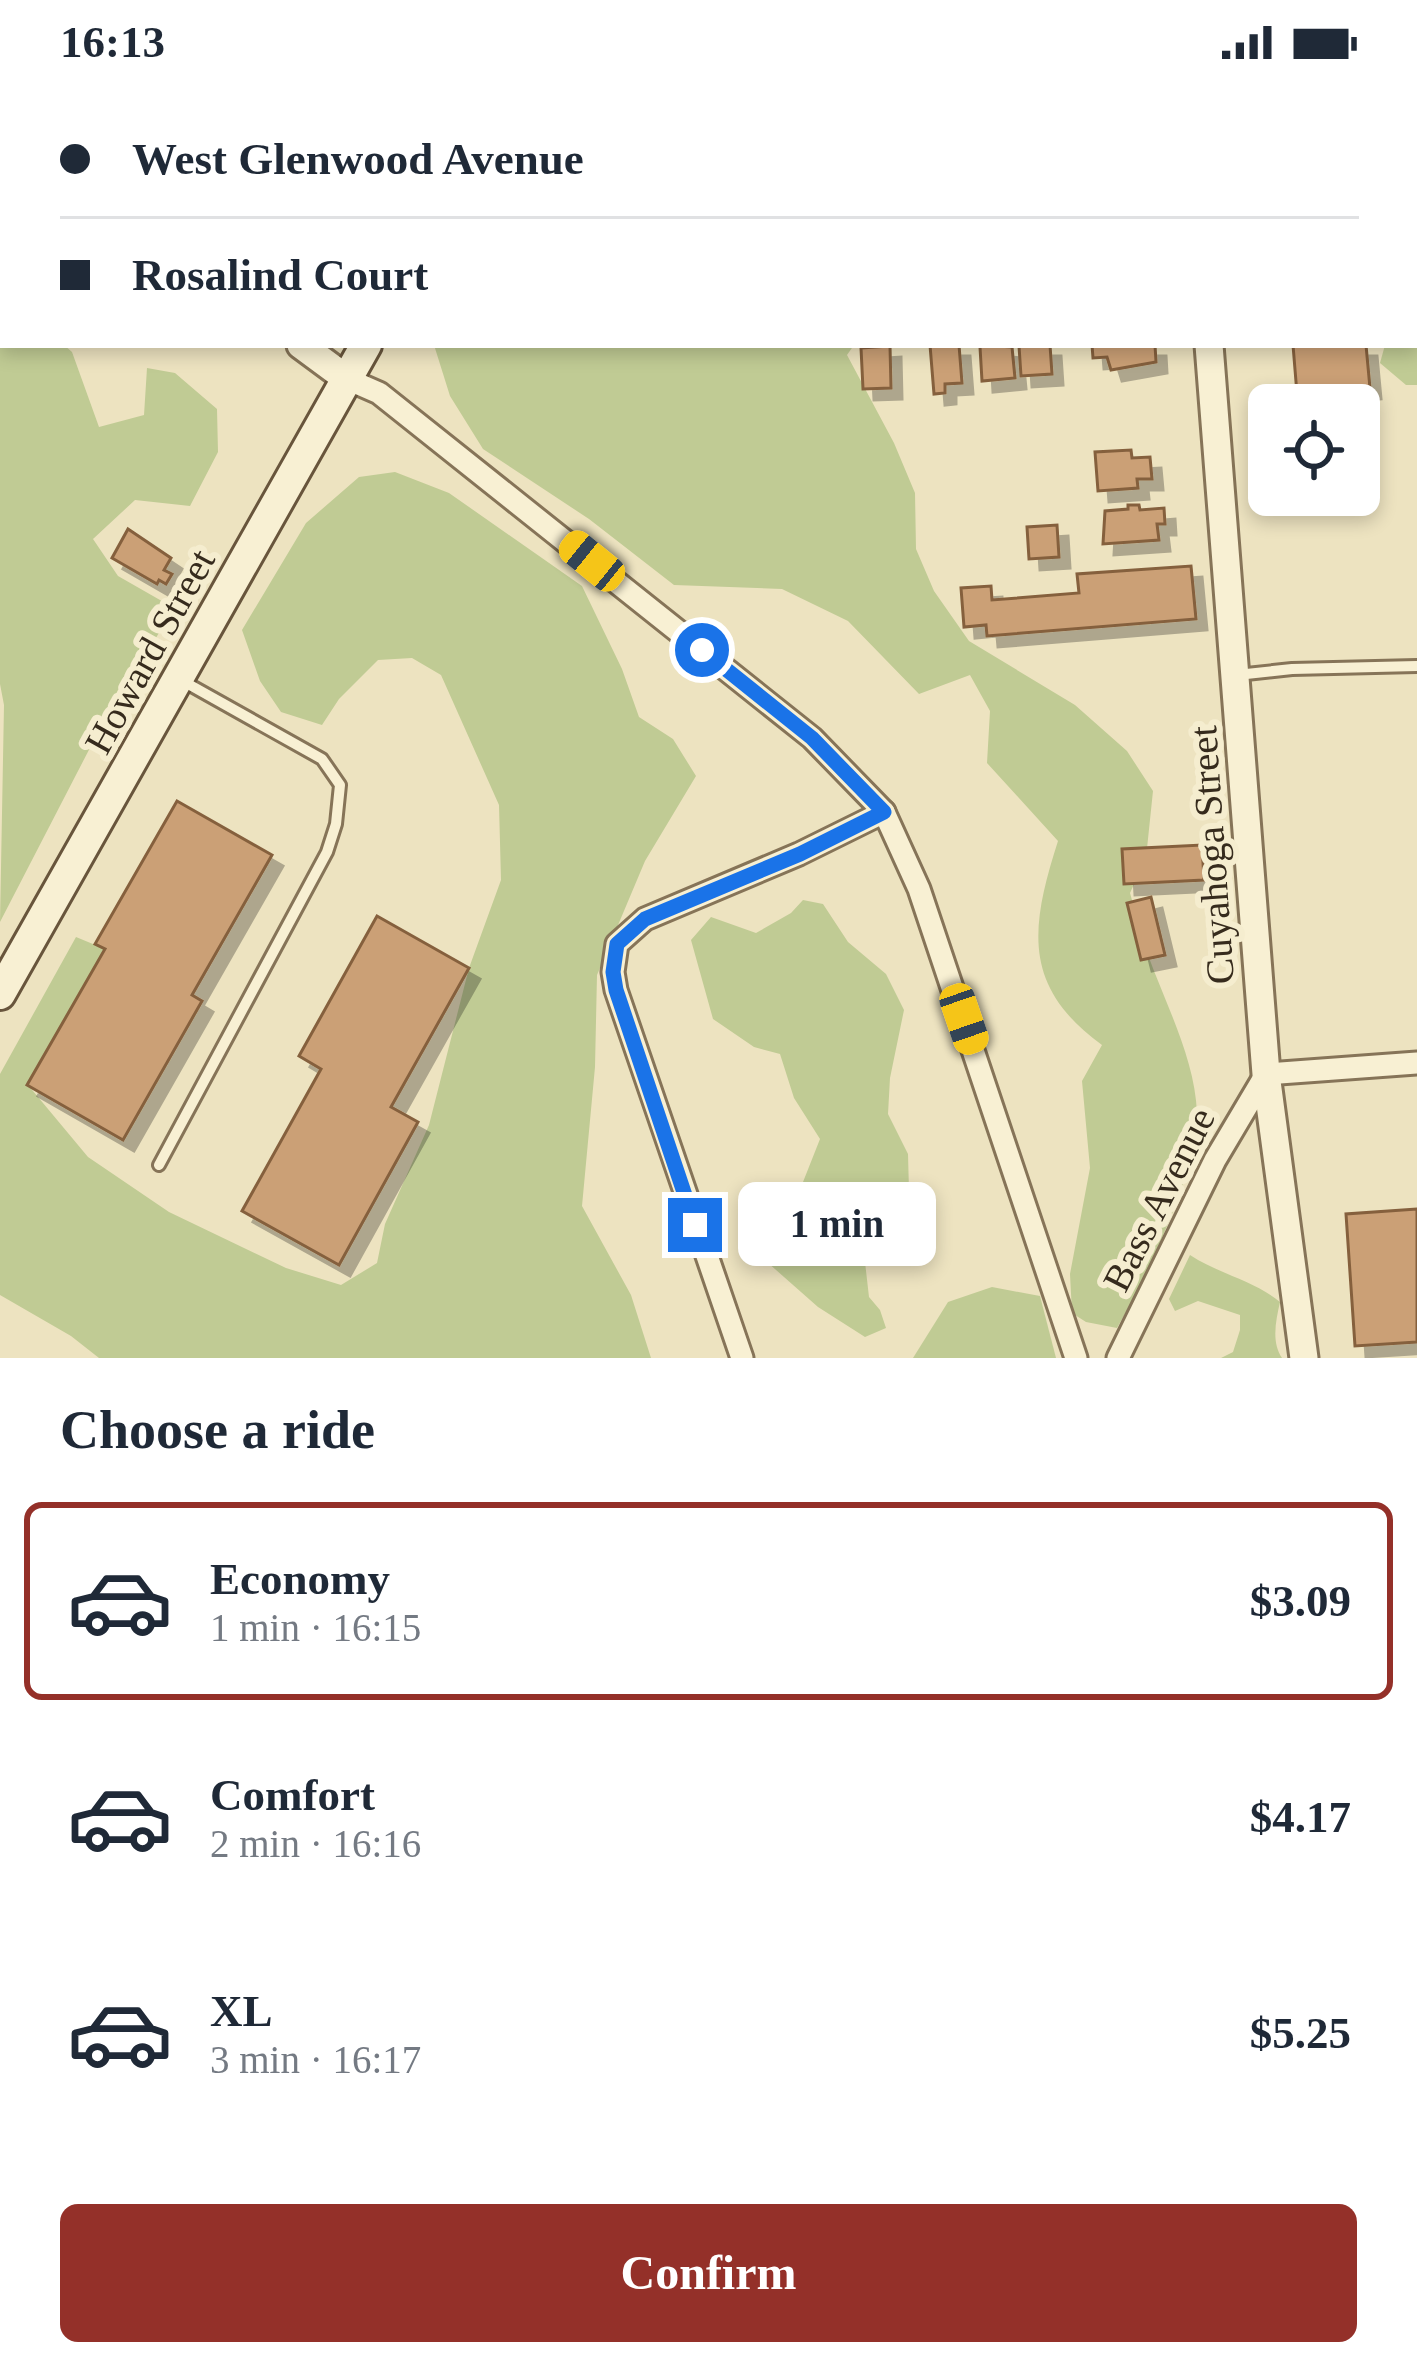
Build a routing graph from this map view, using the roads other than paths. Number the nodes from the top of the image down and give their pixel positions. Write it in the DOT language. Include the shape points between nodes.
graph roads {
  1 [pos="305,348"];
  2 [pos="364,348"];
  3 [pos="1209,348"];
  4 [pos="347,379"];
  5 [pos="1417,666"];
  6 [pos="1237,675"];
  7 [pos="178,679"];
  8 [pos="884,812"];
  9 [pos="0,994"];
  10 [pos="1417,1063"];
  11 [pos="1266,1074"];
  12 [pos="159,1165"];
  13 [pos="742,1358"];
  14 [pos="1076,1358"];
  15 [pos="1118,1358"];
  16 [pos="1304,1358"];
  1 -- 4 [label="street"];
  2 -- 4 [label="main road, Howard Street"];
  3 -- 6 [label="street, Cuyahoga Street"];
  4 -- 7 [label="main road, Howard Street"];
  4 -- 8 [label="street" via="379,393 793,723"];
  5 -- 6 [label="lane"];
  6 -- 11 [label="street, Cuyahoga Street"];
  7 -- 9 [label="main road, Howard Street"];
  7 -- 12 [label="lane" via="322,759 340,785 327,852"];
  8 -- 13 [label="street" via="645,919 617,944 616,990"];
  8 -- 14 [label="street" via="919,889"];
  10 -- 11 [label="street"];
  11 -- 15 [label="street, Bass Avenue"];
  11 -- 16 [label="street, Cuyahoga Street"];
}
